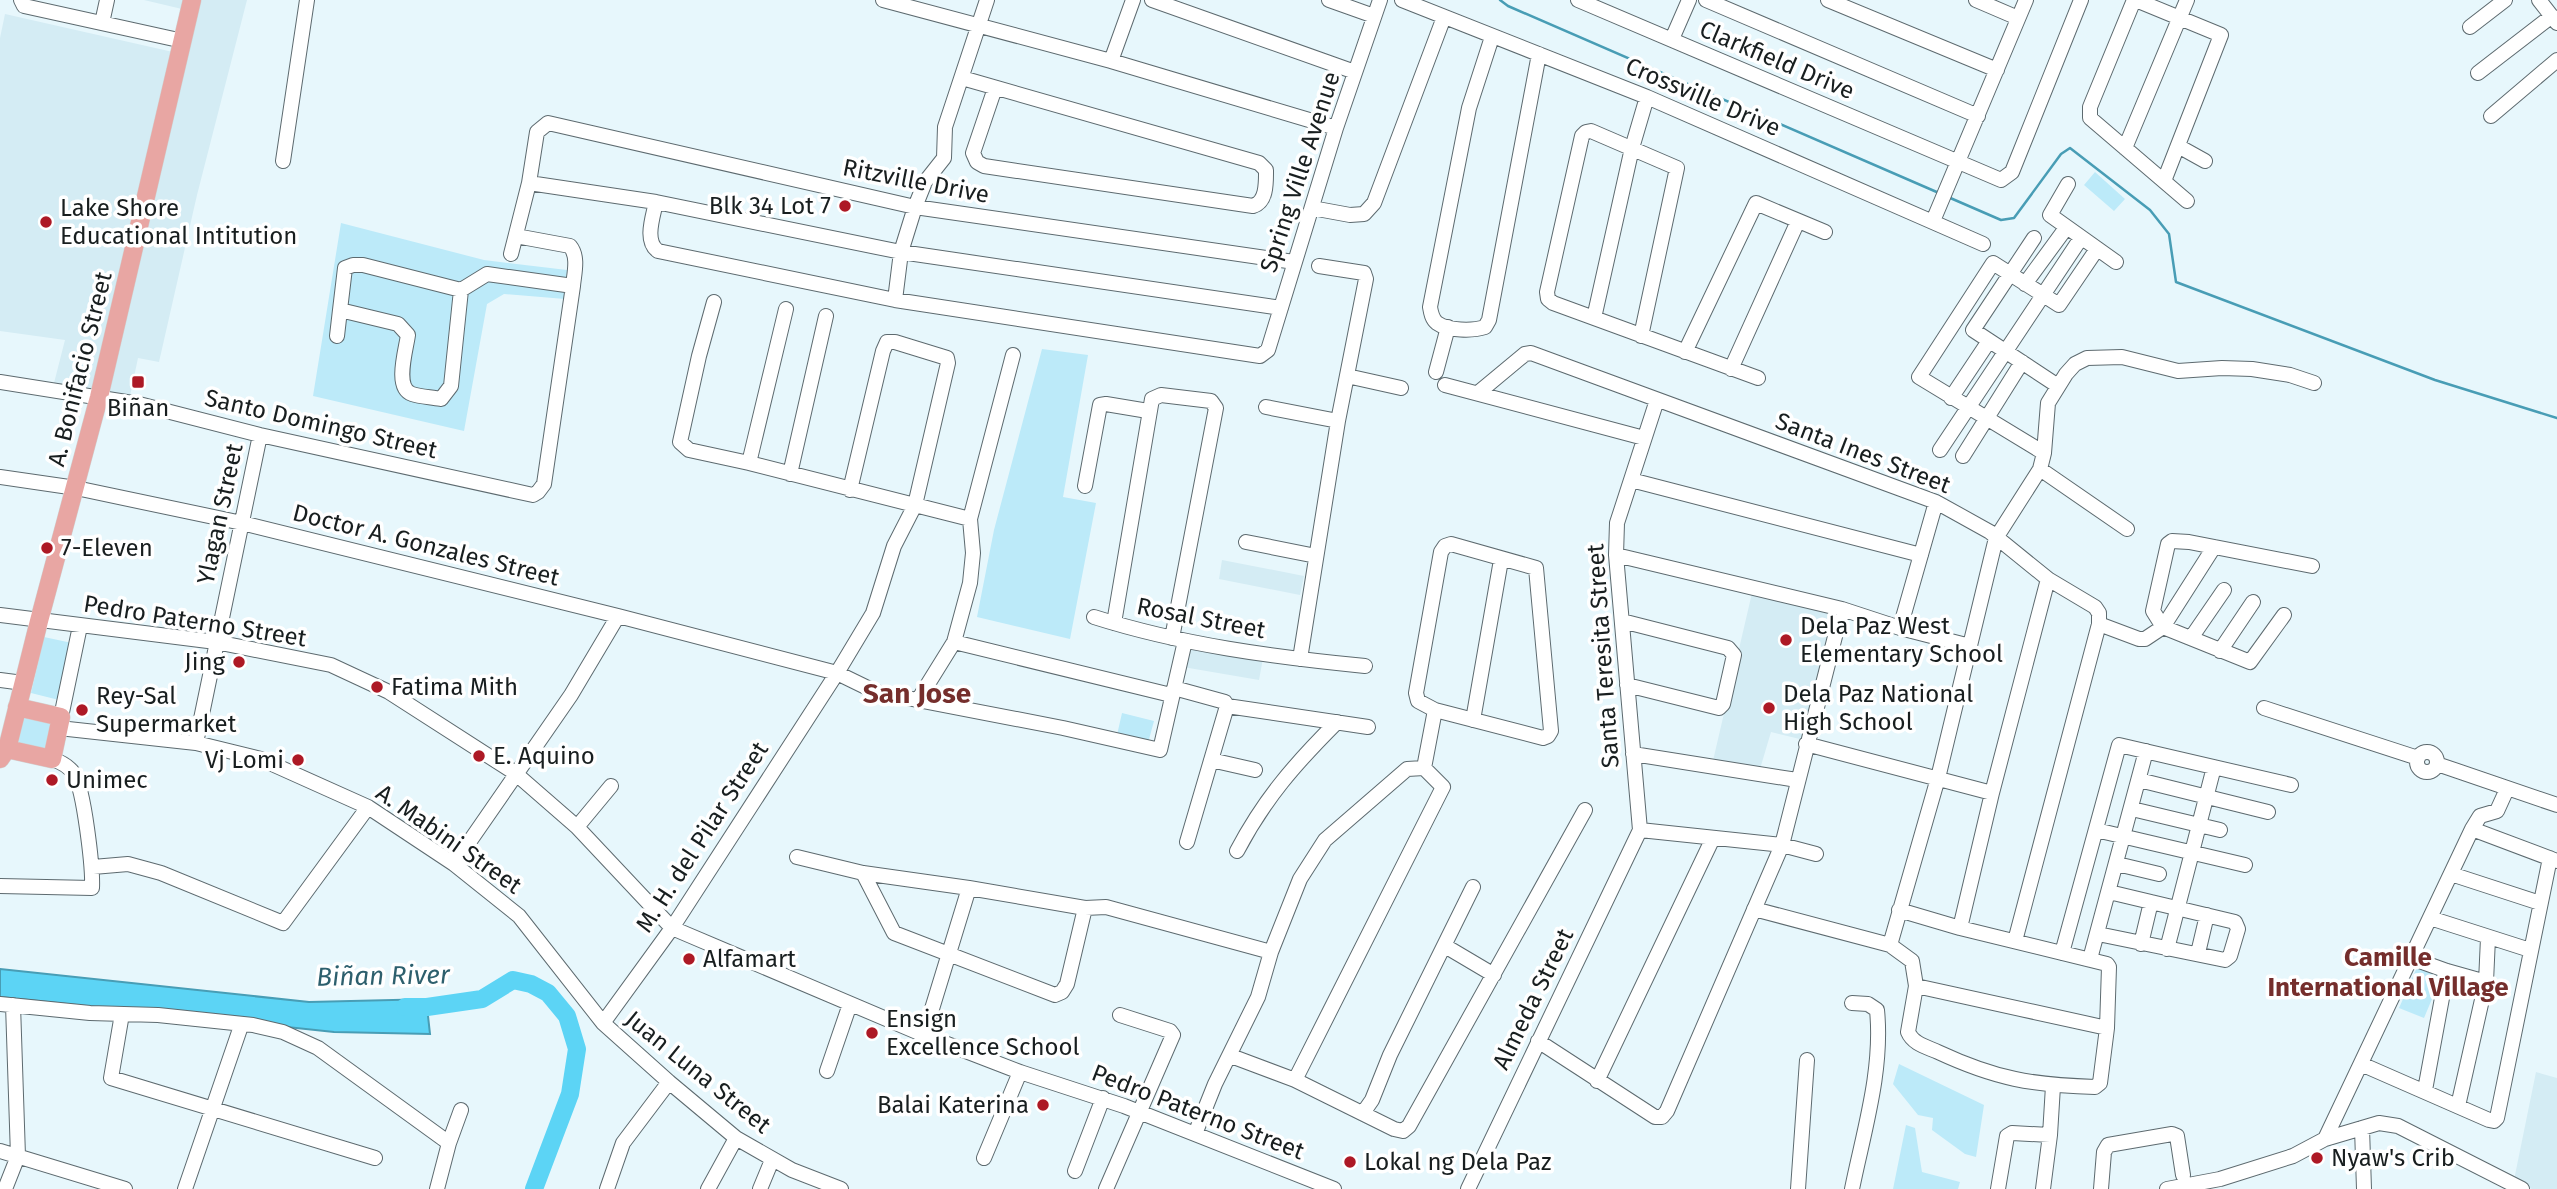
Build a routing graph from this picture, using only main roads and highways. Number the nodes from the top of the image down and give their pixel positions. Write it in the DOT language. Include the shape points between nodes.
graph roads {
  1 [pos="192,0"];
  2 [pos="17,707"];
  3 [pos="4,754"];
  1 -- 2 [label="main road, A. Bonifacio Street" via="99,397"];
  2 -- 3 [label="main road, A. Bonifacio Street"];
  2 -- 3 [label="main road" via="60,722 52,759"];
}
